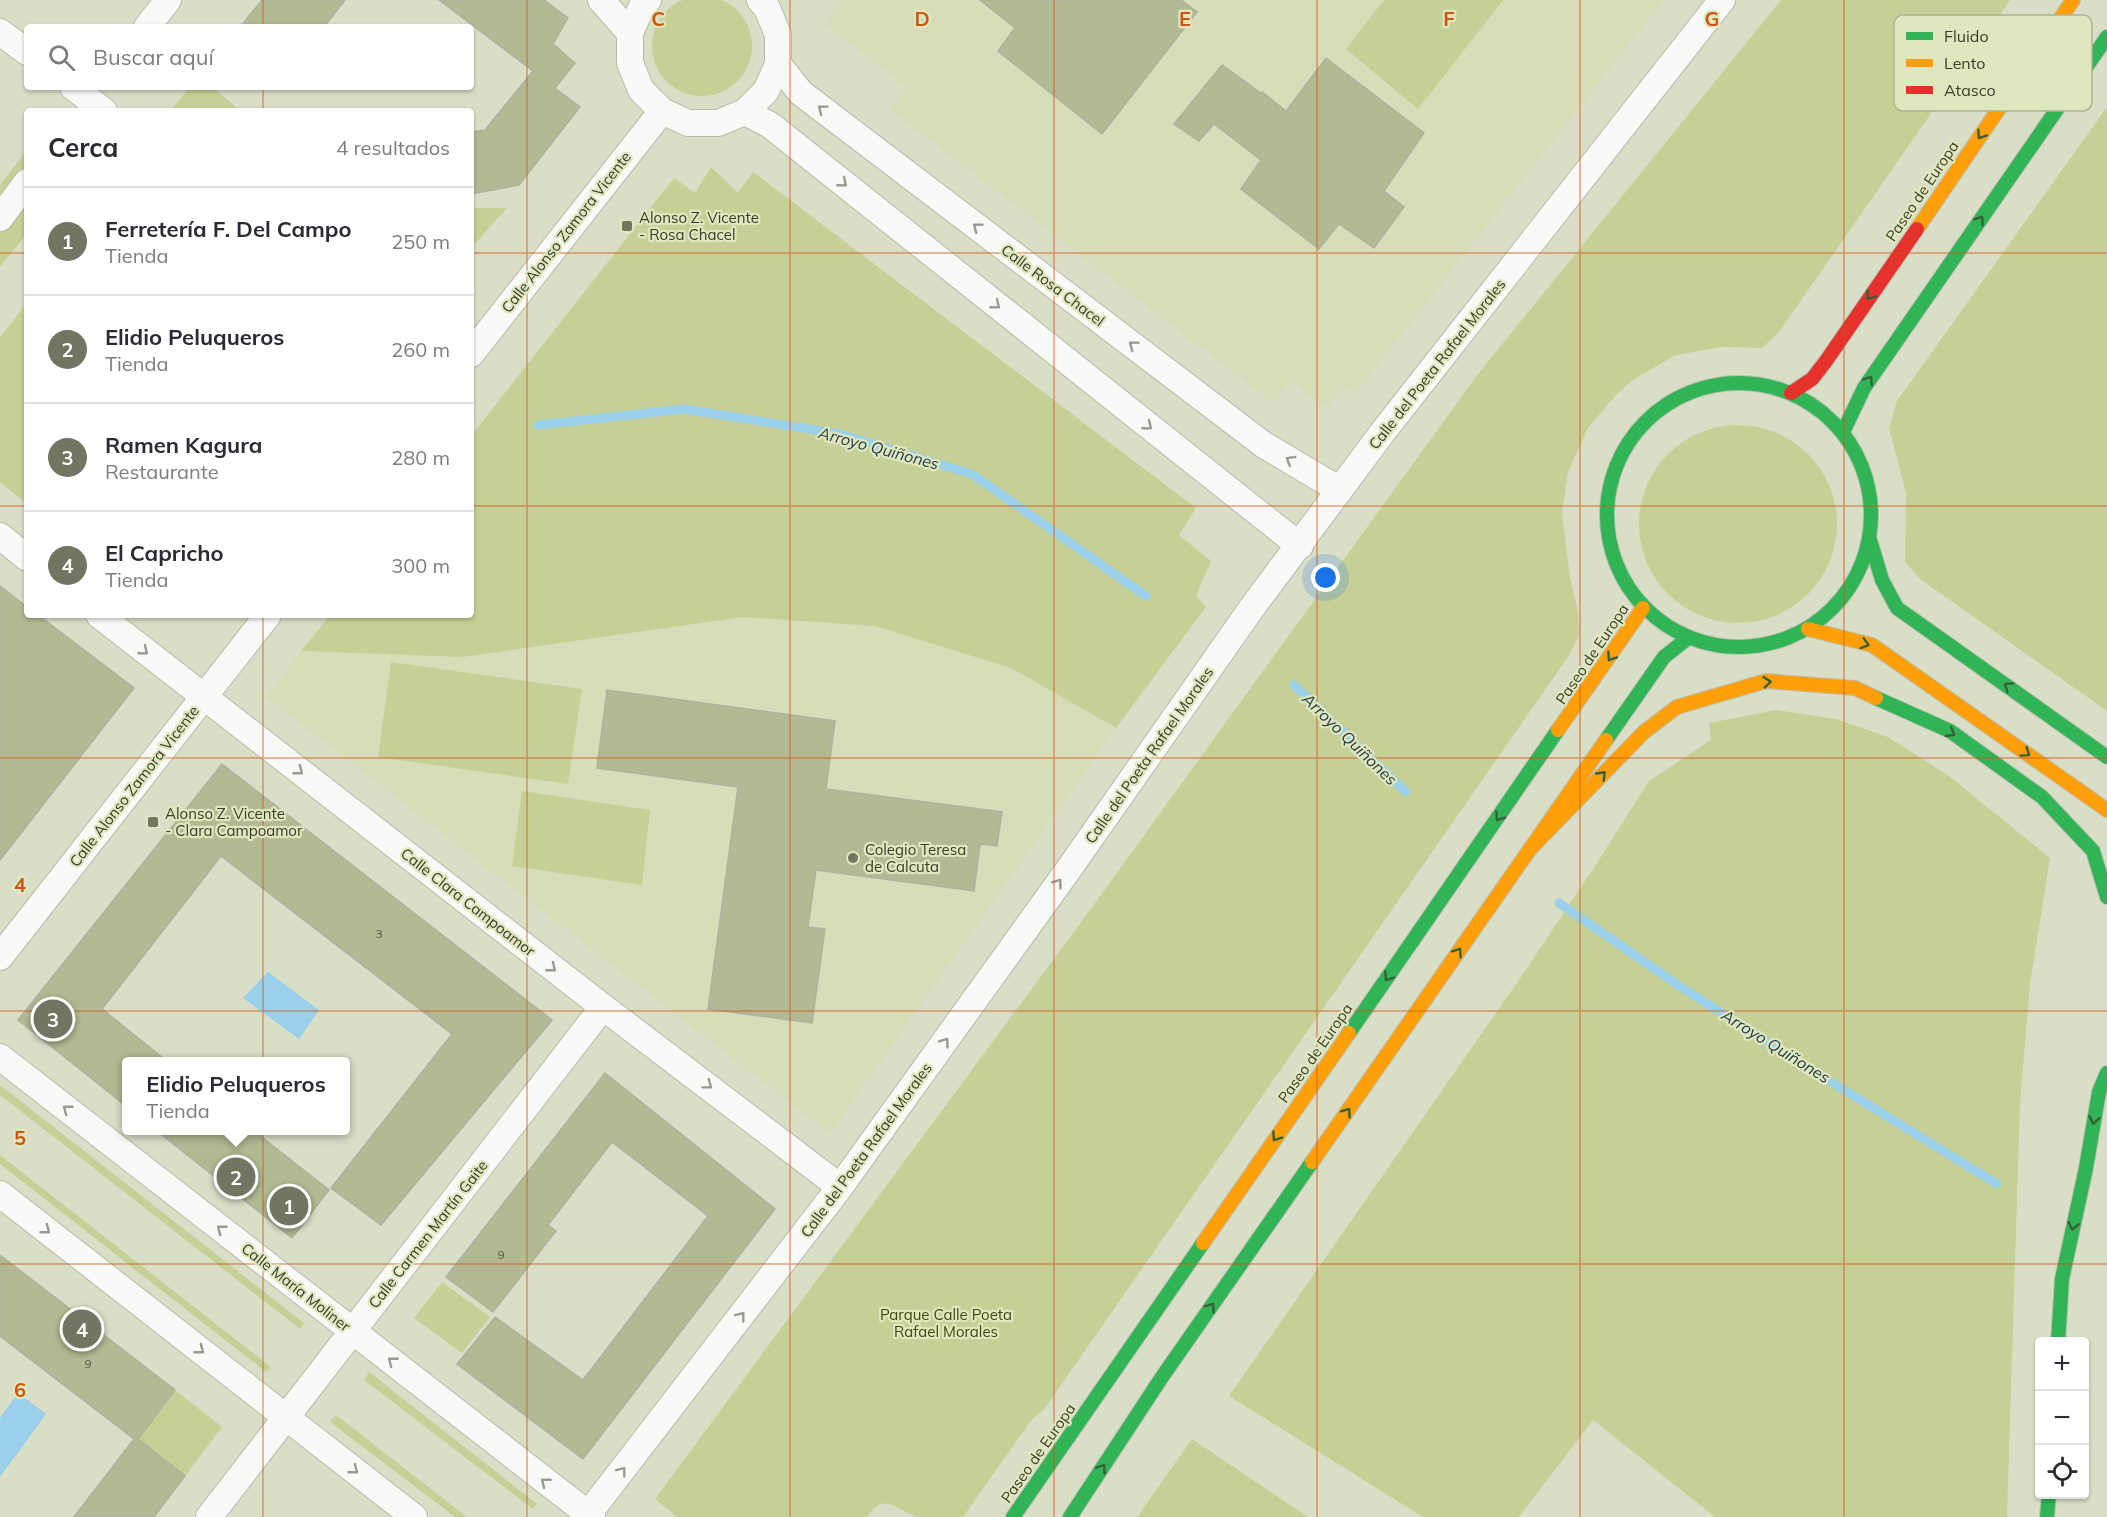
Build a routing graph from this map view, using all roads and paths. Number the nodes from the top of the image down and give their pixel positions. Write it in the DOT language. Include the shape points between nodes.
graph roads {
  1 [pos="168,0"];
  2 [pos="601,0"];
  3 [pos="648,0"];
  4 [pos="760,0"];
  5 [pos="1722,0"];
  6 [pos="2073,0"];
  7 [pos="2063,15"];
  8 [pos="149,24"];
  9 [pos="0,32"];
  10 [pos="630,33"];
  11 [pos="2107,37"];
  12 [pos="24,50"];
  13 [pos="2092,59"];
  14 [pos="778,64"];
  15 [pos="662,111"];
  16 [pos="1997,111"];
  17 [pos="2056,111"];
  18 [pos="745,112"];
  19 [pos="24,186"];
  20 [pos="0,218"];
  21 [pos="474,350"];
  22 [pos="1791,393"];
  23 [pos="1844,432"];
  24 [pos="1340,490"];
  25 [pos="0,536"];
  26 [pos="1870,540"];
  27 [pos="1300,546"];
  28 [pos="24,556"];
  29 [pos="1643,608"];
  30 [pos="103,618"];
  31 [pos="266,618"];
  32 [pos="1808,629"];
  33 [pos="1688,638"];
  34 [pos="203,698"];
  35 [pos="2107,757"];
  36 [pos="2107,810"];
  37 [pos="1532,847"];
  38 [pos="2107,897"];
  39 [pos="0,957"];
  40 [pos="603,1007"];
  41 [pos="0,1057"];
  42 [pos="2107,1073"];
  43 [pos="2107,1128"];
  44 [pos="2086,1168"];
  45 [pos="840,1187"];
  46 [pos="0,1194"];
  47 [pos="353,1331"];
  48 [pos="2058,1337"];
  49 [pos="286,1417"];
  50 [pos="2049,1499"];
  51 [pos="589,1516"];
  52 [pos="209,1517"];
  53 [pos="414,1517"];
  54 [pos="1013,1517"];
  55 [pos="1070,1517"];
  56 [pos="2047,1517"];
  1 -- 8 [label="street"];
  2 -- 10 [label="street"];
  3 -- 10 [label="street"];
  4 -- 14 [label="street" via="778,34"];
  5 -- 24 [label="street, Calle del Poeta Rafael Morales"];
  6 -- 7 [label="main road, Paseo de Europa, one-way"];
  9 -- 12 [label="street"];
  10 -- 15 [label="street" via="630,63 640,90"];
  13 -- 11 [label="main road, one-way"];
  14 -- 18 [label="street" via="766,91"];
  24 -- 14 [label="street, Calle Rosa Chacel, one-way" via="1264,444 801,93"];
  15 -- 18 [label="street" via="688,123 718,123"];
  15 -- 21 [label="street, Calle Alonso Zamora Vicente"];
  16 -- 22 [label="main road, Paseo de Europa, one-way" via="1826,361 1812,379"];
  23 -- 17 [label="main road, one-way" via="1864,388"];
  18 -- 27 [label="street, one-way" via="780,132"];
  19 -- 20 [label="street"];
  22 -- 23 [label="main road" via="1820,409"];
  22 -- 29 [label="main road" via="1751,383 1711,385 1673,400 1641,424 1618,458 1606,496 1607,537 1620,575"];
  23 -- 26 [label="main road" via="1862,465 1872,502"];
  24 -- 27 [label="street, Calle del Poeta Rafael Morales"];
  25 -- 28 [label="street"];
  26 -- 32 [label="main road" via="1849,591"];
  35 -- 26 [label="main road, one-way" via="1897,608 1882,580"];
  45 -- 27 [label="street, Calle del Poeta Rafael Morales, one-way" via="1251,609"];
  29 -- 33 [label="main road" via="1664,626"];
  29 -- 54 [label="main road, Paseo de Europa, one-way"];
  30 -- 34 [label="street, Calle Clara Campoamor, one-way"];
  31 -- 34 [label="street, Calle Alonso Zamora Vicente"];
  32 -- 33 [label="main road" via="1749,648"];
  32 -- 36 [label="main road, one-way" via="1872,645"];
  33 -- 37 [label="main road" via="1664,657"];
  34 -- 39 [label="street, Calle Alonso Zamora Vicente"];
  34 -- 40 [label="street, Calle Clara Campoamor, one-way"];
  37 -- 38 [label="main road, one-way" via="1644,732 1677,707 1766,681 1855,688 1950,731 2042,797 2093,851"];
  55 -- 37 [label="main road, one-way" via="1162,1377"];
  40 -- 45 [label="street, Calle Clara Campoamor, one-way"];
  40 -- 47 [label="street, Calle Carmen Martín Gaite"];
  47 -- 41 [label="street, Calle María Moliner, one-way"];
  42 -- 44 [label="main road, one-way" via="2099,1092"];
  43 -- 44 [label="main road"];
  44 -- 48 [label="main road, one-way" via="2062,1279"];
  51 -- 45 [label="street, Calle del Poeta Rafael Morales, one-way"];
  46 -- 49 [label="street, one-way"];
  47 -- 49 [label="street, Calle Carmen Martín Gaite"];
  51 -- 47 [label="street, Calle María Moliner, one-way"];
  49 -- 52 [label="street, Calle Carmen Martín Gaite"];
  49 -- 53 [label="street, one-way"];
  50 -- 56 [label="main road"];
}
